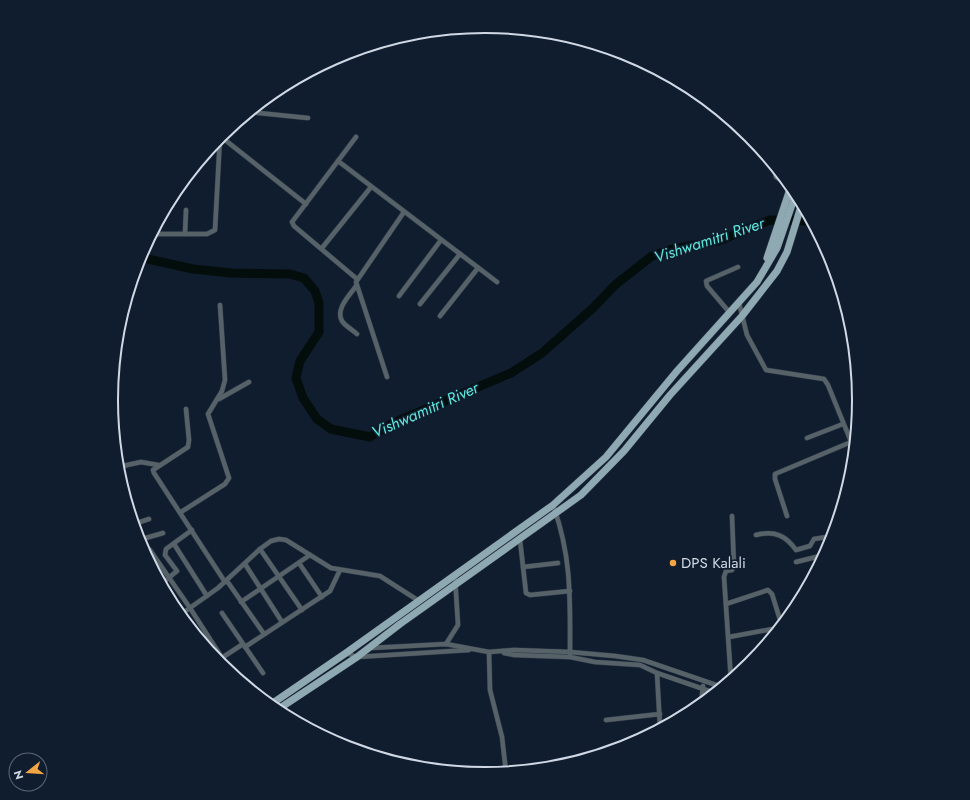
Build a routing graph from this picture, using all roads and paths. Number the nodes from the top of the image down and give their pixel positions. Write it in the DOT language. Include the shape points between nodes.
graph roads {
  1 [pos="257,113"];
  2 [pos="308,118"];
  3 [pos="356,137"];
  4 [pos="225,141"];
  5 [pos="220,146"];
  6 [pos="338,162"];
  7 [pos="371,187"];
  8 [pos="788,193"];
  9 [pos="793,201"];
  10 [pos="306,204"];
  11 [pos="186,210"];
  12 [pos="799,211"];
  13 [pos="404,212"];
  14 [pos="158,234"];
  15 [pos="185,234"];
  16 [pos="441,240"];
  17 [pos="775,246"];
  18 [pos="322,248"];
  19 [pos="460,254"];
  20 [pos="738,267"];
  21 [pos="478,268"];
  22 [pos="357,279"];
  23 [pos="497,282"];
  24 [pos="356,286"];
  25 [pos="399,296"];
  26 [pos="739,303"];
  27 [pos="420,304"];
  28 [pos="220,305"];
  29 [pos="730,313"];
  30 [pos="440,316"];
  31 [pos="742,316"];
  32 [pos="357,334"];
  33 [pos="387,377"];
  34 [pos="249,382"];
  35 [pos="217,400"];
  36 [pos="186,409"];
  37 [pos="843,424"];
  38 [pos="807,438"];
  39 [pos="850,439"];
  40 [pos="849,443"];
  41 [pos="158,465"];
  42 [pos="124,466"];
  43 [pos="553,505"];
  44 [pos="181,512"];
  45 [pos="556,514"];
  46 [pos="732,516"];
  47 [pos="787,516"];
  48 [pos="149,519"];
  49 [pos="139,522"];
  50 [pos="192,530"];
  51 [pos="163,533"];
  52 [pos="756,535"];
  53 [pos="825,537"];
  54 [pos="145,538"];
  55 [pos="520,540"];
  56 [pos="174,544"];
  57 [pos="260,549"];
  58 [pos="152,552"];
  59 [pos="310,555"];
  60 [pos="816,557"];
  61 [pos="299,562"];
  62 [pos="796,562"];
  63 [pos="558,563"];
  64 [pos="244,564"];
  65 [pos="523,567"];
  66 [pos="340,570"];
  67 [pos="279,576"];
  68 [pos="455,576"];
  69 [pos="169,578"];
  70 [pos="166,580"];
  71 [pos="226,582"];
  72 [pos="456,584"];
  73 [pos="260,588"];
  74 [pos="570,591"];
  75 [pos="207,596"];
  76 [pos="322,597"];
  77 [pos="419,601"];
  78 [pos="241,602"];
  79 [pos="726,604"];
  80 [pos="190,608"];
  81 [pos="302,610"];
  82 [pos="185,611"];
  83 [pos="222,613"];
  84 [pos="780,618"];
  85 [pos="282,622"];
  86 [pos="771,629"];
  87 [pos="264,634"];
  88 [pos="729,637"];
  89 [pos="446,644"];
  90 [pos="212,645"];
  91 [pos="244,646"];
  92 [pos="369,648"];
  93 [pos="477,650"];
  94 [pos="489,652"];
  95 [pos="500,652"];
  96 [pos="570,652"];
  97 [pos="346,653"];
  98 [pos="223,657"];
  99 [pos="357,657"];
  100 [pos="570,657"];
  101 [pos="263,673"];
  102 [pos="656,673"];
  103 [pos="731,673"];
  104 [pos="706,683"];
  105 [pos="715,685"];
  106 [pos="702,689"];
  107 [pos="708,691"];
  108 [pos="702,696"];
  109 [pos="276,701"];
  110 [pos="283,706"];
  111 [pos="660,714"];
  112 [pos="606,720"];
  113 [pos="660,722"];
  114 [pos="505,766"];
  1 -- 2 [label="street"];
  3 -- 6 [label="street"];
  4 -- 10 [label="street"];
  5 -- 15 [label="street" via="215,230 207,234"];
  6 -- 7 [label="street"];
  6 -- 10 [label="street"];
  7 -- 13 [label="street"];
  7 -- 18 [label="street"];
  8 -- 17 [label="main road"];
  9 -- 17 [label="main road"];
  10 -- 18 [label="street" via="292,222"];
  11 -- 15 [label="street"];
  12 -- 31 [label="main road" via="787,252 777,271"];
  13 -- 16 [label="street"];
  13 -- 22 [label="street"];
  14 -- 15 [label="street"];
  16 -- 19 [label="street"];
  16 -- 25 [label="street"];
  17 -- 26 [label="main road" via="756,282"];
  18 -- 22 [label="street"];
  19 -- 21 [label="street"];
  19 -- 27 [label="street"];
  20 -- 29 [label="street" via="706,281 708,288"];
  21 -- 23 [label="street"];
  21 -- 30 [label="street"];
  22 -- 24 [label="street"];
  24 -- 32 [label="street" via="341,308 341,315 342,321"];
  24 -- 33 [label="street"];
  26 -- 29 [label="main road"];
  26 -- 31 [label="street"];
  28 -- 35 [label="street" via="225,380"];
  29 -- 43 [label="main road" via="677,371 606,457"];
  31 -- 37 [label="street" via="747,335 766,370 824,379"];
  31 -- 45 [label="main road" via="670,395 624,451 581,495"];
  34 -- 35 [label="street"];
  35 -- 44 [label="street" via="208,418 229,475 228,482"];
  36 -- 41 [label="street" via="190,440 188,447"];
  37 -- 38 [label="street"];
  37 -- 39 [label="street"];
  40 -- 47 [label="street" via="775,474"];
  41 -- 42 [label="street" via="141,462"];
  41 -- 44 [label="street" via="153,470 154,473"];
  43 -- 45 [label="street"];
  43 -- 68 [label="main road"];
  44 -- 50 [label="street"];
  45 -- 55 [label="main road"];
  45 -- 74 [label="street" via="566,552"];
  46 -- 79 [label="street" via="734,567 725,573"];
  48 -- 49 [label="street"];
  50 -- 56 [label="street"];
  50 -- 71 [label="street"];
  51 -- 54 [label="street"];
  52 -- 53 [label="street" via="764,533 788,538 796,550 810,546 814,539"];
  55 -- 65 [label="street"];
  55 -- 72 [label="main road"];
  56 -- 69 [label="street" via="165,552 177,571"];
  56 -- 75 [label="street"];
  57 -- 59 [label="street" via="279,539 286,540"];
  57 -- 64 [label="street"];
  57 -- 67 [label="street"];
  58 -- 69 [label="street"];
  59 -- 61 [label="street"];
  59 -- 66 [label="street" via="331,568"];
  60 -- 62 [label="street"];
  61 -- 67 [label="street"];
  61 -- 76 [label="street"];
  63 -- 65 [label="street"];
  64 -- 71 [label="street"];
  64 -- 73 [label="street"];
  65 -- 74 [label="street" via="527,594"];
  66 -- 76 [label="street" via="330,591"];
  66 -- 77 [label="street" via="380,576"];
  67 -- 73 [label="street"];
  67 -- 81 [label="street"];
  68 -- 72 [label="street"];
  68 -- 77 [label="main road"];
  69 -- 70 [label="street"];
  69 -- 80 [label="street"];
  71 -- 75 [label="street"];
  71 -- 78 [label="street"];
  72 -- 89 [label="street" via="458,625"];
  72 -- 92 [label="main road"];
  73 -- 78 [label="street"];
  73 -- 85 [label="street"];
  74 -- 96 [label="street"];
  75 -- 80 [label="street"];
  76 -- 81 [label="street"];
  77 -- 97 [label="main road"];
  78 -- 87 [label="street"];
  79 -- 84 [label="street" via="768,590 772,594"];
  79 -- 88 [label="street"];
  80 -- 82 [label="street"];
  80 -- 90 [label="street"];
  81 -- 85 [label="street"];
  83 -- 91 [label="street"];
  85 -- 87 [label="street"];
  86 -- 88 [label="street"];
  87 -- 91 [label="street"];
  88 -- 103 [label="street"];
  89 -- 92 [label="street"];
  89 -- 93 [label="street"];
  91 -- 98 [label="street"];
  91 -- 101 [label="street"];
  92 -- 99 [label="main road"];
  93 -- 94 [label="street"];
  93 -- 99 [label="street"];
  94 -- 95 [label="street"];
  94 -- 114 [label="street" via="490,690 502,737"];
  95 -- 96 [label="street"];
  95 -- 100 [label="street"];
  96 -- 100 [label="street"];
  96 -- 104 [label="street" via="643,660"];
  97 -- 99 [label="street"];
  97 -- 109 [label="main road"];
  99 -- 110 [label="main road"];
  100 -- 102 [label="street" via="594,662 640,665"];
  102 -- 106 [label="street"];
  102 -- 111 [label="street"];
  104 -- 105 [label="street"];
  104 -- 106 [label="street"];
  106 -- 107 [label="street"];
  106 -- 108 [label="street"];
  111 -- 112 [label="street"];
  111 -- 113 [label="street"];
}
